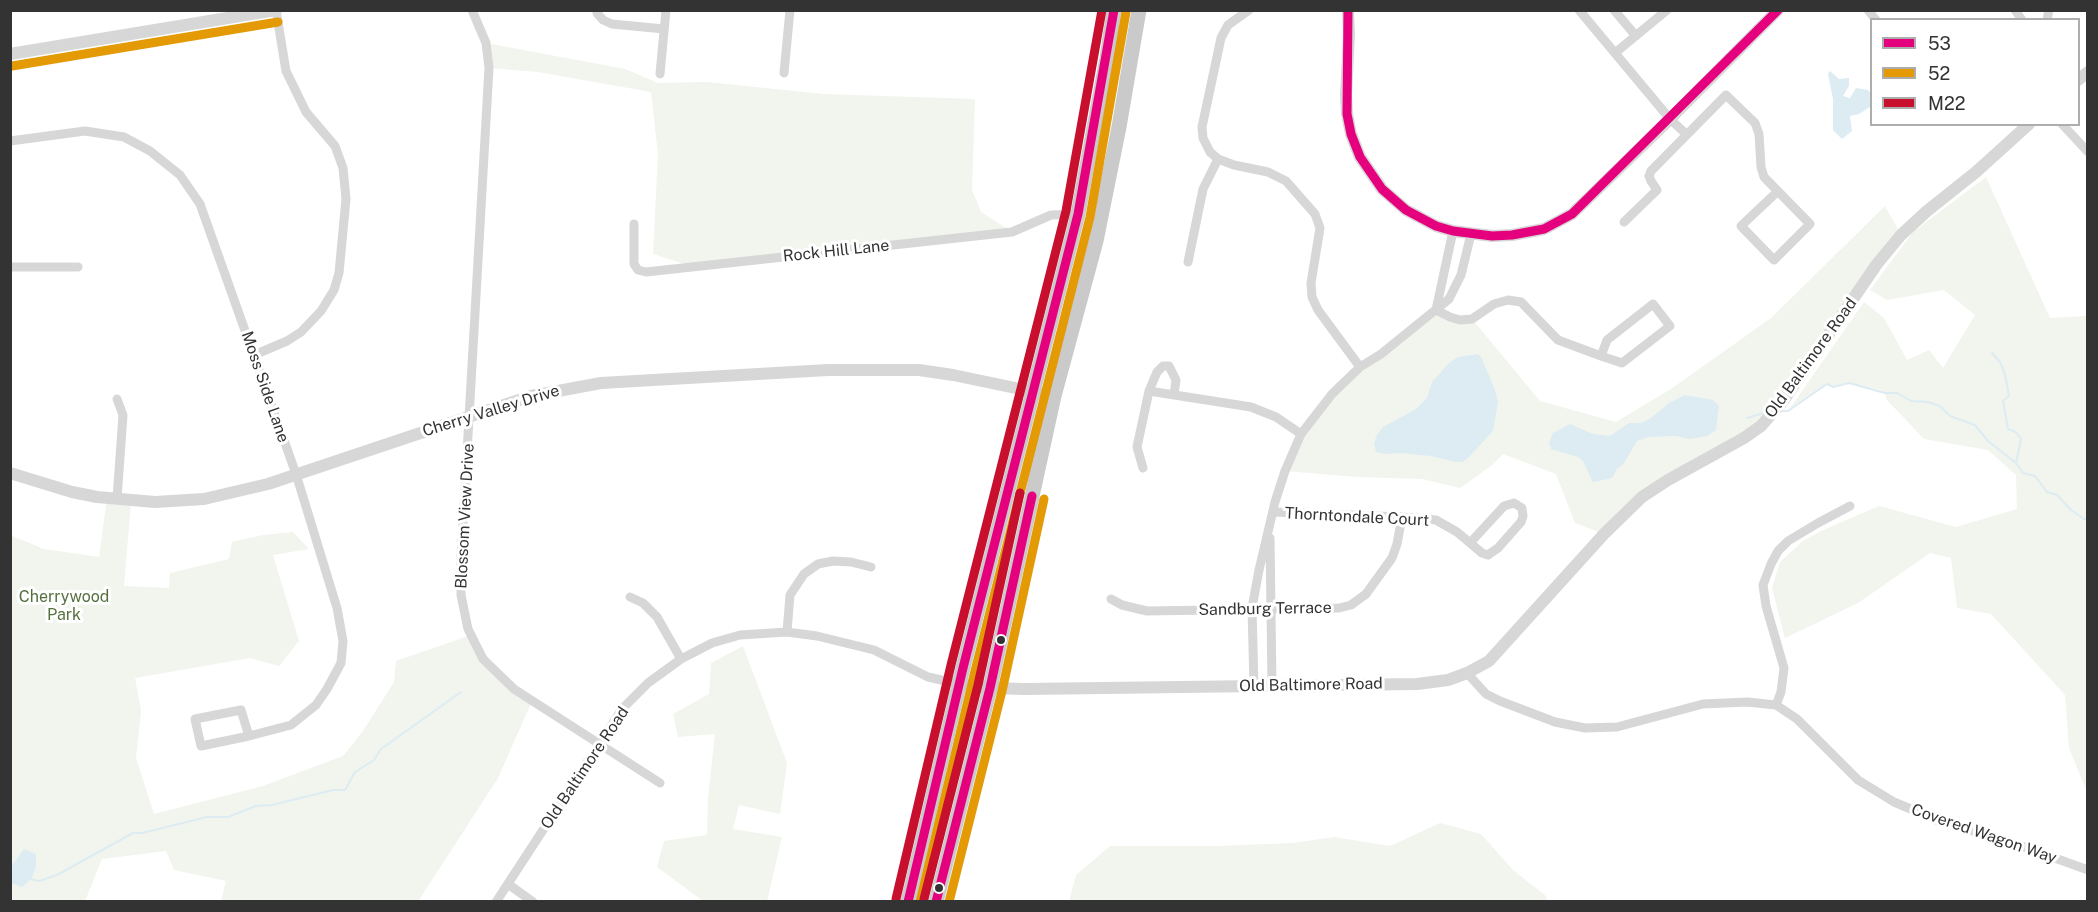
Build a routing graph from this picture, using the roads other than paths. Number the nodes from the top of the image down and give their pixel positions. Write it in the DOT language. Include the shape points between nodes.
graph roads {
  1 [pos="276,10"];
  2 [pos="472,10"];
  3 [pos="666,10"];
  4 [pos="790,10"];
  5 [pos="1114,10"];
  6 [pos="1139,10"];
  7 [pos="1249,10"];
  8 [pos="1348,10"];
  9 [pos="1579,10"];
  10 [pos="1614,10"];
  11 [pos="1667,10"];
  12 [pos="1778,10"];
  13 [pos="597,13"];
  14 [pos="664,29"];
  15 [pos="1636,36"];
  16 [pos="1615,53"];
  17 [pos="10,54"];
  18 [pos="784,73"];
  19 [pos="660,74"];
  20 [pos="1670,119"];
  21 [pos="2027,126"];
  22 [pos="2064,126"];
  23 [pos="1686,134"];
  24 [pos="10,141"];
  25 [pos="2088,152"];
  26 [pos="1218,159"];
  27 [pos="1777,192"];
  28 [pos="1078,214"];
  29 [pos="1624,222"];
  30 [pos="634,224"];
  31 [pos="1453,231"];
  32 [pos="1471,234"];
  33 [pos="1188,262"];
  34 [pos="10,267"];
  35 [pos="78,267"];
  36 [pos="1436,310"];
  37 [pos="254,355"];
  38 [pos="1601,356"];
  39 [pos="1360,367"];
  40 [pos="1149,391"];
  41 [pos="1034,392"];
  42 [pos="1174,395"];
  43 [pos="1054,396"];
  44 [pos="117,399"];
  45 [pos="470,415"];
  46 [pos="1301,434"];
  47 [pos="1143,468"];
  48 [pos="10,473"];
  49 [pos="296,474"];
  50 [pos="117,499"];
  51 [pos="1850,506"];
  52 [pos="1273,512"];
  53 [pos="1402,517"];
  54 [pos="1269,530"];
  55 [pos="1470,543"];
  56 [pos="871,567"];
  57 [pos="630,597"];
  58 [pos="1111,599"];
  59 [pos="1252,608"];
  60 [pos="1271,608"];
  61 [pos="787,632"];
  62 [pos="681,659"];
  63 [pos="1467,673"];
  64 [pos="959,684"];
  65 [pos="1272,685"];
  66 [pos="1254,686"];
  67 [pos="990,688"];
  68 [pos="1776,705"];
  69 [pos="249,736"];
  70 [pos="598,744"];
  71 [pos="660,783"];
  72 [pos="2088,870"];
  73 [pos="508,884"];
  74 [pos="496,902"];
  75 [pos="533,902"];
  76 [pos="908,902"];
  77 [pos="936,902"];
  1 -- 17 [label="street"];
  1 -- 37 [label="street" via="286,70 306,112 334,146 343,168 345,199 334,290 301,332"];
  2 -- 45 [label="street, Blossom View Drive" via="486,43 489,68"];
  3 -- 14 [label="street"];
  4 -- 18 [label="street"];
  5 -- 28 [label="main road"];
  6 -- 43 [label="main road" via="1096,241"];
  7 -- 26 [label="street" via="1228,25 1218,45 1202,127 1205,143"];
  8 -- 31 [label="street" via="1347,114 1359,157 1382,189 1406,210"];
  9 -- 16 [label="street"];
  10 -- 15 [label="street"];
  11 -- 15 [label="street"];
  12 -- 20 [label="street"];
  13 -- 14 [label="street" via="612,24"];
  14 -- 19 [label="street"];
  15 -- 16 [label="street"];
  16 -- 20 [label="street"];
  20 -- 23 [label="street"];
  20 -- 32 [label="street" via="1572,214 1544,229 1512,235"];
  21 -- 63 [label="street, Old Baltimore Road" via="1901,235 1761,426 1642,497 1489,661"];
  22 -- 25 [label="street"];
  23 -- 27 [label="street" via="1726,95 1755,123 1764,177"];
  23 -- 29 [label="street" via="1651,171 1649,176 1657,190"];
  24 -- 37 [label="street, Moss Side Lane" via="85,131 123,137 150,151 180,175 200,204"];
  26 -- 33 [label="street" via="1203,189"];
  26 -- 39 [label="street" via="1281,178 1316,214 1320,228 1312,297"];
  27 -- 27 [label="street" via="1740,226 1774,260 1810,224"];
  28 -- 30 [label="street, Rock Hill Lane" via="1051,215 1012,232 646,272 634,264"];
  28 -- 41 [label="main road"];
  31 -- 32 [label="street"];
  31 -- 36 [label="street"];
  32 -- 36 [label="street" via="1461,275 1449,299"];
  34 -- 35 [label="street"];
  36 -- 38 [label="street" via="1460,320 1472,318 1494,304 1521,302 1558,340"];
  36 -- 39 [label="street"];
  37 -- 49 [label="street, Moss Side Lane"];
  38 -- 38 [label="street" via="1622,363 1670,326 1653,304 1607,340"];
  39 -- 46 [label="street" via="1332,394"];
  40 -- 42 [label="street"];
  40 -- 42 [label="street" via="1157,372 1169,366 1176,380"];
  40 -- 47 [label="street" via="1137,447"];
  41 -- 43 [label="street, Cherry Valley Drive"];
  41 -- 45 [label="street, Cherry Valley Drive" via="919,370 828,370 601,383 531,396"];
  41 -- 64 [label="main road"];
  42 -- 46 [label="street" via="1251,407 1276,417"];
  43 -- 67 [label="main road"];
  44 -- 50 [label="street" via="123,415"];
  45 -- 49 [label="street, Cherry Valley Drive"];
  45 -- 70 [label="street, Blossom View Drive" via="461,558 461,595 468,629 483,659 501,678"];
  46 -- 52 [label="street"];
  48 -- 50 [label="street, Cherry Valley Drive" via="72,492"];
  49 -- 50 [label="street, Cherry Valley Drive" via="204,499"];
  49 -- 69 [label="street, Moss Side Lane" via="338,608 340,663 316,705 291,725"];
  51 -- 68 [label="street" via="1788,541 1778,551 1763,585 1784,668"];
  52 -- 53 [label="street, Thorntondale Court"];
  52 -- 54 [label="street"];
  53 -- 55 [label="street, Thorntondale Court" via="1436,520"];
  53 -- 60 [label="street, Sandburg Terrace" via="1392,558 1359,600 1339,608"];
  54 -- 59 [label="street"];
  54 -- 60 [label="street"];
  55 -- 55 [label="street, Thorntondale Court" via="1484,555 1492,553 1521,522 1522,508 1514,503 1504,506"];
  56 -- 61 [label="street" via="833,561 818,564 804,574 790,595"];
  57 -- 62 [label="street" via="657,617"];
  58 -- 59 [label="street, Sandburg Terrace" via="1147,611"];
  59 -- 60 [label="street, Sandburg Terrace"];
  59 -- 66 [label="street"];
  60 -- 65 [label="street"];
  61 -- 62 [label="street, Old Baltimore Road" via="740,635"];
  61 -- 64 [label="street, Old Baltimore Road" via="874,650 928,677"];
  62 -- 70 [label="street, Old Baltimore Road" via="648,682 622,709"];
  63 -- 65 [label="street, Old Baltimore Road" via="1417,684"];
  63 -- 68 [label="street, Covered Wagon Way" via="1486,694 1500,701 1555,722 1585,728 1617,728 1703,704"];
  64 -- 67 [label="street, Old Baltimore Road"];
  64 -- 76 [label="main road"];
  65 -- 66 [label="street, Old Baltimore Road"];
  66 -- 67 [label="street, Old Baltimore Road"];
  67 -- 77 [label="main road"];
  68 -- 72 [label="street, Covered Wagon Way" via="1797,719 1858,780 1894,802 1939,821"];
  69 -- 69 [label="street, Moss Side Lane" via="242,710 195,719 201,746"];
  70 -- 71 [label="street, Blossom View Drive"];
  70 -- 73 [label="street, Old Baltimore Road"];
  73 -- 74 [label="street, Old Baltimore Road"];
  73 -- 75 [label="street"];
}
